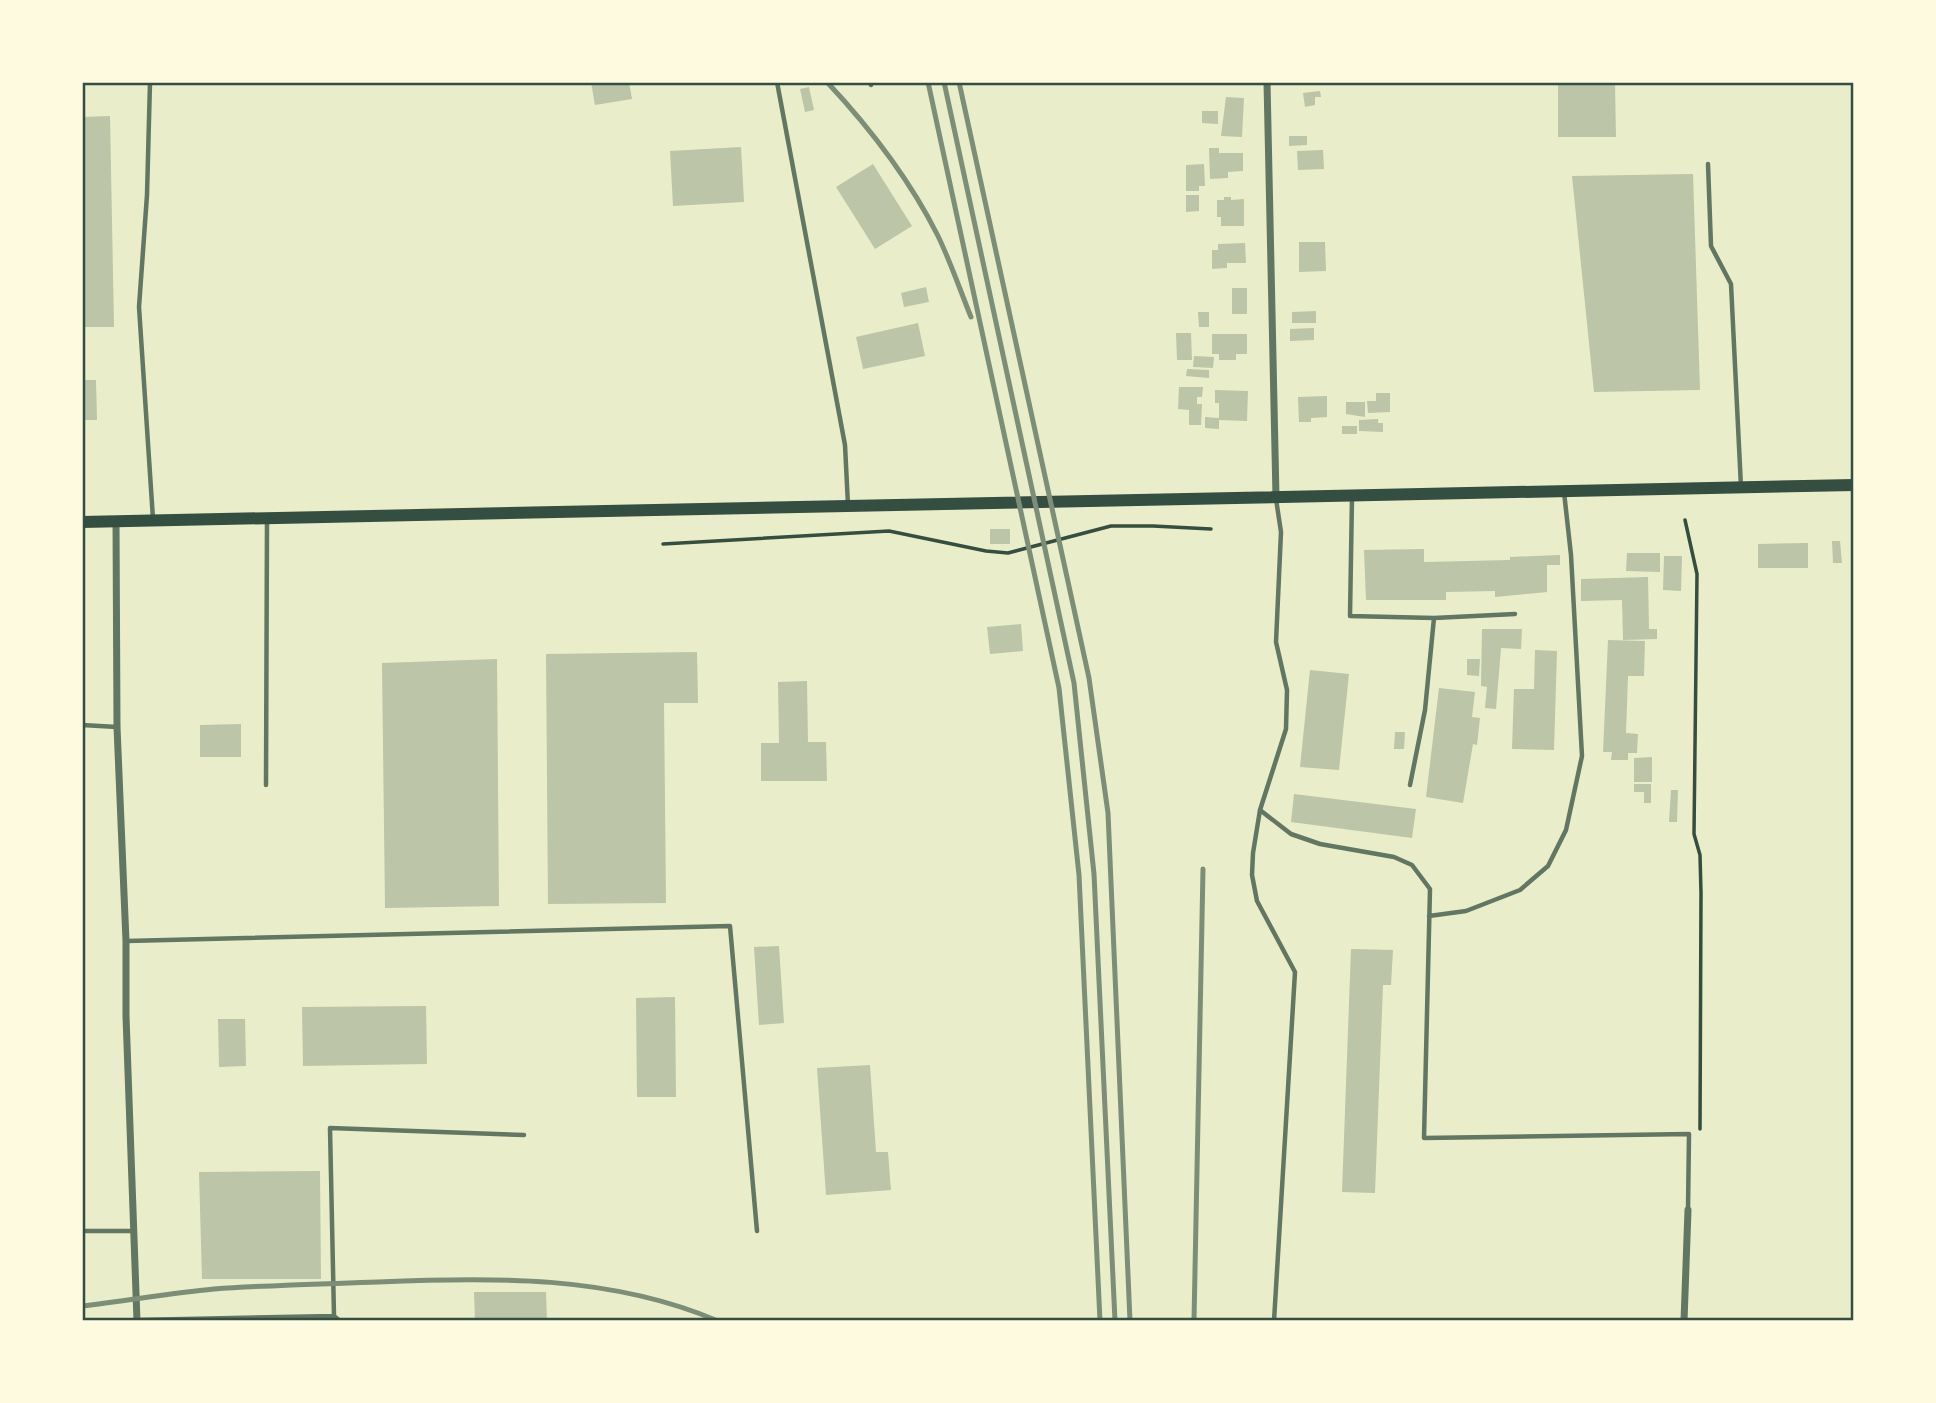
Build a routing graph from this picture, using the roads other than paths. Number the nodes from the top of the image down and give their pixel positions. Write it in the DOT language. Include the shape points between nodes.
graph roads {
  1 [pos="150,82"];
  2 [pos="778,82"];
  3 [pos="1267,82"];
  4 [pos="1708,164"];
  5 [pos="1854,485"];
  6 [pos="1741,488"];
  7 [pos="1564,491"];
  8 [pos="1352,495"];
  9 [pos="1276,497"];
  10 [pos="848,506"];
  11 [pos="267,518"];
  12 [pos="153,520"];
  13 [pos="116,521"];
  14 [pos="82,522"];
  15 [pos="1515,614"];
  16 [pos="1434,618"];
  17 [pos="82,725"];
  18 [pos="117,727"];
  19 [pos="266,785"];
  20 [pos="1410,785"];
  21 [pos="1260,810"];
  22 [pos="1429,916"];
  23 [pos="126,941"];
  24 [pos="524,1135"];
  25 [pos="1688,1210"];
  26 [pos="133,1230"];
  27 [pos="82,1231"];
  28 [pos="757,1231"];
  29 [pos="334,1316"];
  30 [pos="136,1320"];
  31 [pos="340,1321"];
  32 [pos="1274,1321"];
  33 [pos="1684,1321"];
  1 -- 12 [label="lane" via="139,307"];
  2 -- 10 [label="lane" via="845,445"];
  3 -- 9 [label="street"];
  4 -- 6 [label="lane" via="1711,246 1731,284"];
  5 -- 6 [label="main road"];
  6 -- 7 [label="main road"];
  7 -- 8 [label="main road"];
  7 -- 22 [label="lane" via="1582,756 1566,830 1548,866 1520,890 1466,911"];
  8 -- 9 [label="main road"];
  8 -- 16 [label="lane" via="1350,616"];
  9 -- 10 [label="main road"];
  9 -- 21 [label="lane" via="1281,532 1276,642 1287,690 1286,729"];
  10 -- 11 [label="main road"];
  11 -- 12 [label="main road"];
  11 -- 19 [label="lane"];
  12 -- 13 [label="main road"];
  13 -- 14 [label="main road"];
  13 -- 18 [label="street"];
  15 -- 16 [label="lane"];
  16 -- 20 [label="lane" via="1425,710"];
  17 -- 18 [label="lane"];
  18 -- 23 [label="street"];
  21 -- 22 [label="lane" via="1291,834 1412,865 1430,888"];
  21 -- 32 [label="lane" via="1252,853 1254,888 1296,972"];
  22 -- 25 [label="lane" via="1424,1138 1689,1134"];
  23 -- 26 [label="street"];
  23 -- 28 [label="lane" via="730,926"];
  24 -- 29 [label="lane" via="330,1128"];
  25 -- 33 [label="street"];
  26 -- 27 [label="lane"];
  26 -- 30 [label="street"];
  29 -- 30 [label="lane"];
  29 -- 31 [label="lane"];
}
